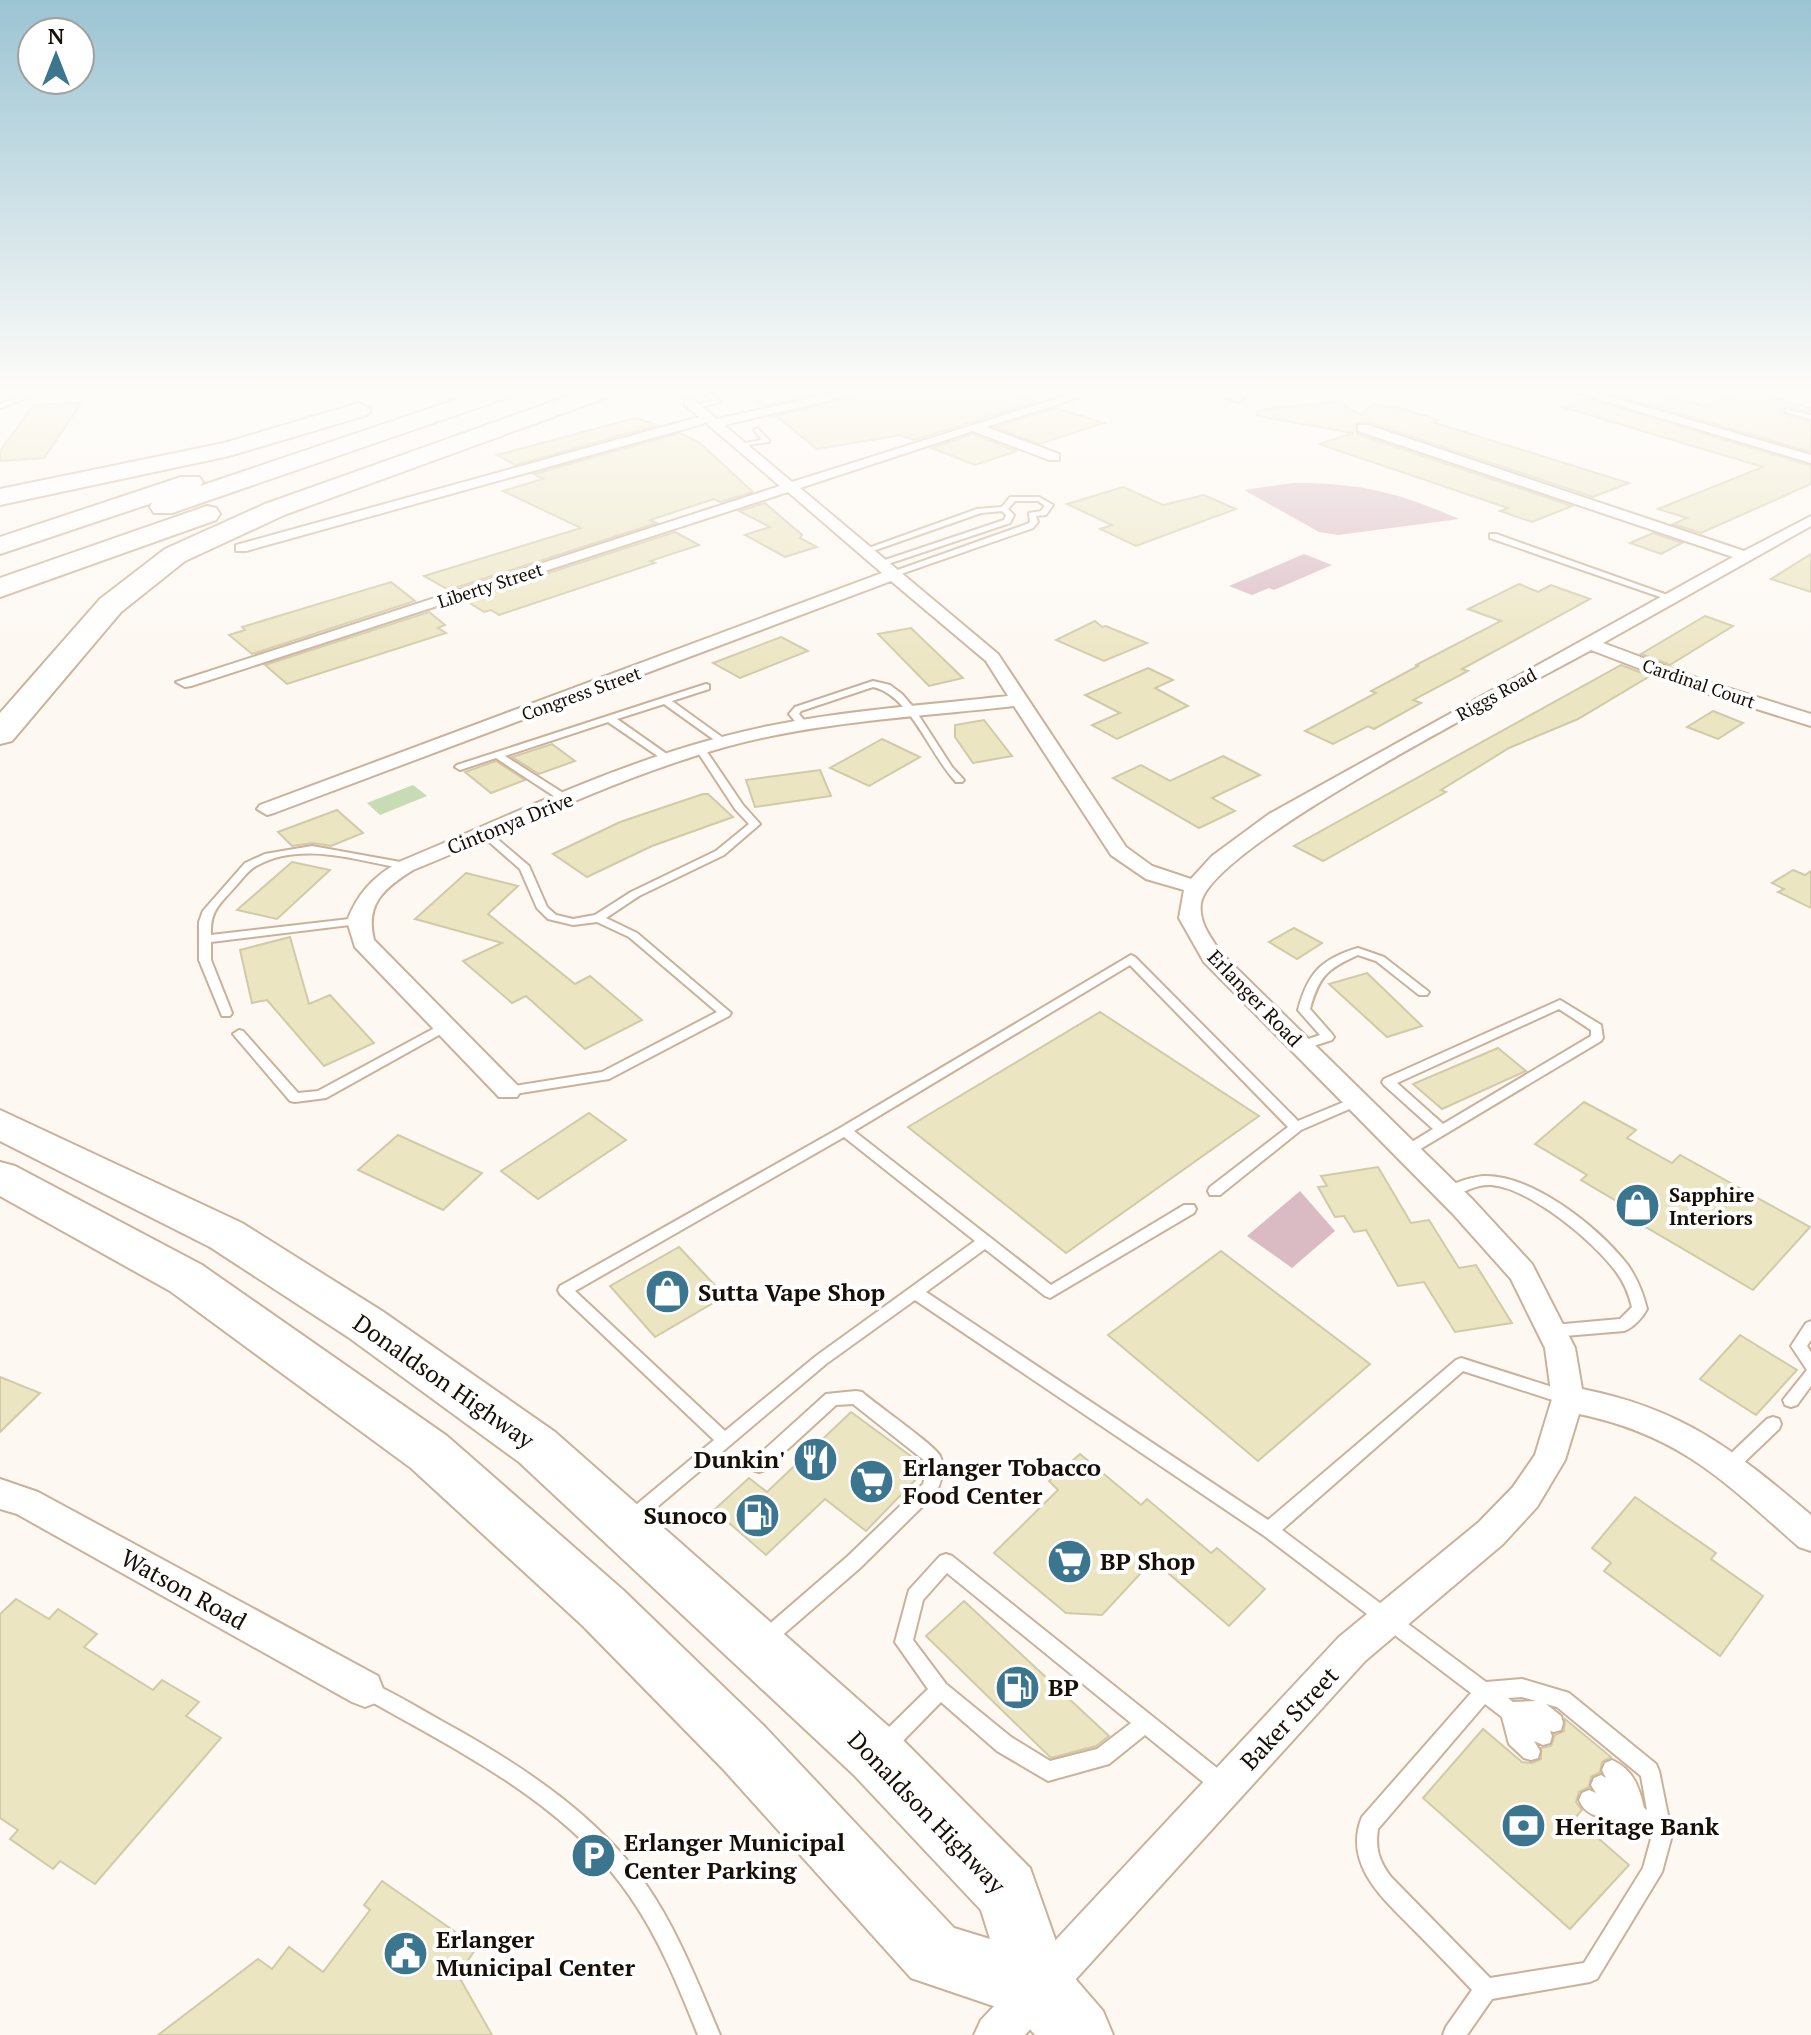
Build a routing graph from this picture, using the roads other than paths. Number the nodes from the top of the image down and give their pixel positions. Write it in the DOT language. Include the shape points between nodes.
graph roads {
  1 [pos="62,484"];
  2 [pos="184,484"];
  3 [pos="231,484"];
  4 [pos="295,484"];
  5 [pos="345,484"];
  6 [pos="478,484"];
  7 [pos="789,484"];
  8 [pos="802,484"];
  9 [pos="1530,484"];
  10 [pos="793,487"];
  11 [pos="0,497"];
  12 [pos="1004,509"];
  13 [pos="1811,520"];
  14 [pos="1787,534"];
  15 [pos="1493,536"];
  16 [pos="1811,541"];
  17 [pos="0,546"];
  18 [pos="241,548"];
  19 [pos="867,550"];
  20 [pos="1744,556"];
  21 [pos="0,563"];
  22 [pos="889,569"];
  23 [pos="0,588"];
  24 [pos="1669,597"];
  25 [pos="1589,643"];
  26 [pos="185,682"];
  27 [pos="706,687"];
  28 [pos="1016,693"];
  29 [pos="665,700"];
  30 [pos="910,710"];
  31 [pos="609,718"];
  32 [pos="1811,720"];
  33 [pos="803,725"];
  34 [pos="0,734"];
  35 [pos="723,742"];
  36 [pos="700,748"];
  37 [pos="497,755"];
  38 [pos="668,759"];
  39 [pos="460,767"];
  40 [pos="959,780"];
  41 [pos="567,800"];
  42 [pos="267,809"];
  43 [pos="484,833"];
  44 [pos="406,866"];
  45 [pos="1195,886"];
  46 [pos="598,918"];
  47 [pos="358,921"];
  48 [pos="205,939"];
  49 [pos="1423,992"];
  50 [pos="226,1013"];
  51 [pos="444,1027"];
  52 [pos="239,1034"];
  53 [pos="1301,1046"];
  54 [pos="508,1091"];
  55 [pos="1356,1101"];
  56 [pos="0,1124"];
  57 [pos="1296,1127"];
  58 [pos="1442,1130"];
  59 [pos="845,1131"];
  60 [pos="1407,1151"];
  61 [pos="0,1177"];
  62 [pos="1215,1191"];
  63 [pos="1449,1193"];
  64 [pos="1189,1209"];
  65 [pos="985,1241"];
  66 [pos="915,1292"];
  67 [pos="1811,1327"];
  68 [pos="1553,1331"];
  69 [pos="1811,1365"];
  70 [pos="1811,1375"];
  71 [pos="1568,1399"];
  72 [pos="1791,1400"];
  73 [pos="1773,1424"];
  74 [pos="725,1441"];
  75 [pos="759,1465"];
  76 [pos="1728,1467"];
  77 [pos="0,1494"];
  78 [pos="625,1523"];
  79 [pos="1269,1530"];
  80 [pos="1811,1536"];
  81 [pos="1388,1618"];
  82 [pos="756,1647"];
  83 [pos="365,1689"];
  84 [pos="940,1690"];
  85 [pos="1484,1691"];
  86 [pos="1510,1711"];
  87 [pos="1145,1723"];
  88 [pos="875,1754"];
  89 [pos="1601,1785"];
  90 [pos="1225,1787"];
  91 [pos="1662,1835"];
  92 [pos="1486,1989"];
  93 [pos="1059,2011"];
  94 [pos="709,2035"];
  95 [pos="996,2035"];
  96 [pos="1454,2035"];
  1 -- 11 [label="highway"];
  2 -- 17 [label="highway"];
  3 -- 21 [label="highway"];
  4 -- 23 [label="highway"];
  5 -- 34 [label="highway" via="210,536 154,569 113,605"];
  6 -- 18 [label="street"];
  7 -- 10 [label="street"];
  8 -- 10 [label="street, Liberty Street"];
  9 -- 20 [label="street"];
  10 -- 19 [label="street"];
  10 -- 26 [label="street, Liberty Street"];
  12 -- 19 [label="lane" via="980,511"];
  12 -- 22 [label="lane" via="1010,515 1007,521"];
  12 -- 22 [label="lane" via="1013,499 1039,499 1049,505 1032,515 1030,526"];
  13 -- 14 [label="street, Riggs Road"];
  14 -- 16 [label="street"];
  14 -- 20 [label="street, Riggs Road"];
  15 -- 24 [label="lane"];
  19 -- 22 [label="street"];
  20 -- 24 [label="street, Riggs Road"];
  22 -- 28 [label="street" via="992,658"];
  22 -- 42 [label="street, Congress Street"];
  24 -- 25 [label="street, Riggs Road"];
  25 -- 32 [label="street, Cardinal Court"];
  25 -- 45 [label="street, Riggs Road" via="1276,818"];
  27 -- 29 [label="lane"];
  28 -- 30 [label="street, Cintonya Drive"];
  28 -- 45 [label="street" via="1118,851 1151,875"];
  29 -- 31 [label="lane"];
  29 -- 35 [label="lane"];
  30 -- 33 [label="street, Cintonya Drive"];
  30 -- 33 [label="lane" via="899,693 873,684 798,709 794,714"];
  30 -- 40 [label="lane" via="936,746 944,768"];
  31 -- 37 [label="lane"];
  31 -- 38 [label="lane"];
  33 -- 35 [label="street, Cintonya Drive"];
  35 -- 36 [label="street, Cintonya Drive"];
  36 -- 38 [label="street, Cintonya Drive"];
  36 -- 46 [label="lane" via="755,824 720,853"];
  37 -- 39 [label="lane"];
  37 -- 41 [label="lane"];
  38 -- 41 [label="street, Cintonya Drive"];
  41 -- 43 [label="street, Cintonya Drive"];
  43 -- 44 [label="street, Cintonya Drive"];
  43 -- 46 [label="lane" via="525,868 542,908 552,917 573,922"];
  44 -- 47 [label="street, Cintonya Drive" via="374,888"];
  44 -- 48 [label="lane" via="312,849 269,856 249,865 208,911"];
  45 -- 53 [label="street, Erlanger Road" via="1190,919 1212,957"];
  46 -- 54 [label="lane" via="633,935 725,1013 605,1076"];
  47 -- 48 [label="lane"];
  47 -- 51 [label="street" via="363,942"];
  48 -- 50 [label="lane" via="205,960"];
  49 -- 53 [label="lane" via="1380,959 1358,951 1320,968 1304,1010 1328,1037"];
  51 -- 52 [label="lane" via="321,1095 295,1098"];
  51 -- 54 [label="street"];
  53 -- 55 [label="street, Erlanger Road"];
  55 -- 57 [label="lane"];
  55 -- 60 [label="street, Erlanger Road"];
  56 -- 78 [label="main road, Donaldson Highway" via="226,1235 501,1418"];
  57 -- 59 [label="lane" via="1131,959"];
  57 -- 62 [label="lane"];
  58 -- 58 [label="lane" via="1597,1038 1597,1028 1560,1004 1388,1082"];
  58 -- 60 [label="lane"];
  59 -- 65 [label="lane"];
  59 -- 74 [label="lane" via="565,1290"];
  60 -- 63 [label="street, Erlanger Road"];
  61 -- 93 [label="main road" via="186,1278 429,1452 603,1608 744,1748 934,1955"];
  63 -- 68 [label="street, Erlanger Road" via="1522,1272"];
  63 -- 68 [label="lane" via="1482,1180 1498,1181 1531,1196 1599,1242 1639,1293 1640,1309 1624,1325"];
  64 -- 65 [label="lane" via="1050,1292"];
  65 -- 66 [label="lane"];
  66 -- 74 [label="lane" via="821,1360"];
  66 -- 79 [label="lane"];
  67 -- 69 [label="lane" via="1799,1346"];
  68 -- 71 [label="street, Erlanger Road"];
  70 -- 72 [label="lane"];
  71 -- 76 [label="street" via="1635,1414"];
  71 -- 79 [label="lane" via="1461,1364"];
  71 -- 81 [label="street, Baker Street" via="1549,1460 1525,1497 1491,1533"];
  73 -- 76 [label="lane"];
  74 -- 78 [label="lane"];
  75 -- 82 [label="lane" via="832,1399 856,1397 933,1458 935,1471 930,1488"];
  76 -- 80 [label="street"];
  77 -- 83 [label="street, Watson Road" via="26,1502"];
  78 -- 82 [label="main road, Donaldson Highway"];
  79 -- 81 [label="lane"];
  81 -- 85 [label="lane"];
  81 -- 90 [label="street, Baker Street" via="1352,1649"];
  82 -- 88 [label="main road, Donaldson Highway"];
  83 -- 94 [label="lane" via="487,1756 572,1820 624,1872 667,1937"];
  84 -- 87 [label="lane" via="1004,1744 1048,1771 1102,1757"];
  84 -- 87 [label="lane" via="904,1642 915,1596 946,1562"];
  84 -- 88 [label="lane"];
  85 -- 86 [label="lane"];
  85 -- 91 [label="lane" via="1522,1688 1562,1699 1649,1771"];
  85 -- 92 [label="lane" via="1369,1824 1365,1841 1371,1868 1384,1884"];
  86 -- 86 [label="lane" via="1516,1737 1543,1737 1539,1710"];
  87 -- 90 [label="lane"];
  88 -- 93 [label="main road, Donaldson Highway" via="1007,1891"];
  89 -- 91 [label="lane"];
  90 -- 93 [label="street, Baker Street"];
  91 -- 92 [label="lane" via="1652,1872 1590,1972"];
  92 -- 96 [label="lane"];
  93 -- 95 [label="street, Baker Street"];
}
